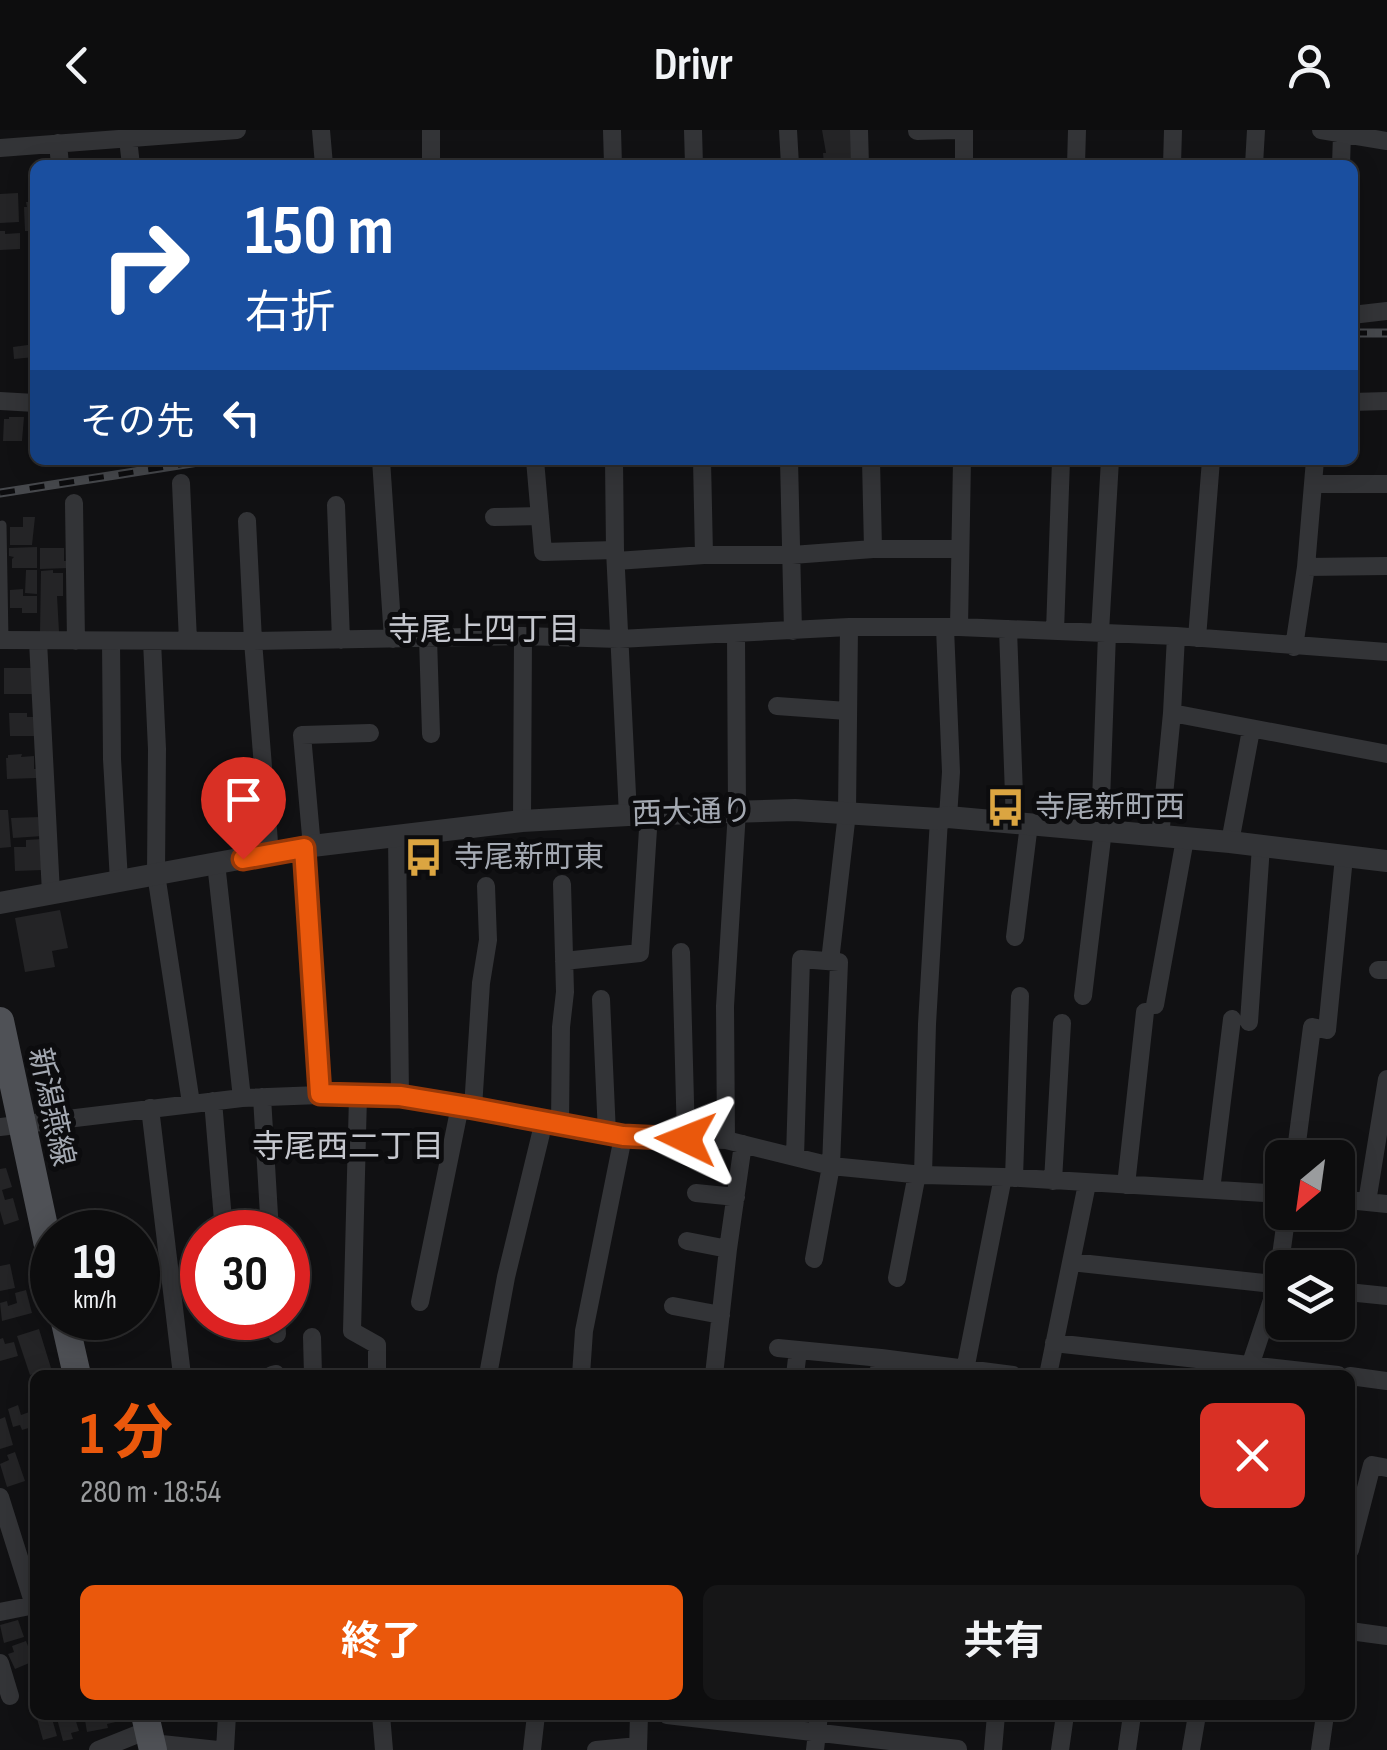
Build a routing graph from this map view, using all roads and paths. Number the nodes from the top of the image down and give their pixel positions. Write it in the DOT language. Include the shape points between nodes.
graph roads {
  1 [pos="237,130"];
  2 [pos="320,130"];
  3 [pos="431,130"];
  4 [pos="612,130"];
  5 [pos="693,130"];
  6 [pos="788,130"];
  7 [pos="859,130"];
  8 [pos="956,130"];
  9 [pos="964,130"];
  10 [pos="1077,130"];
  11 [pos="1173,130"];
  12 [pos="1256,130"];
  13 [pos="1320,130"];
  14 [pos="916,131"];
  15 [pos="1342,134"];
  16 [pos="128,139"];
  17 [pos="1387,141"];
  18 [pos="58,144"];
  19 [pos="0,148"];
  20 [pos="60,160"];
  21 [pos="131,160"];
  22 [pos="323,160"];
  23 [pos="431,160"];
  24 [pos="613,160"];
  25 [pos="694,160"];
  26 [pos="790,160"];
  27 [pos="860,160"];
  28 [pos="964,160"];
  29 [pos="1076,160"];
  30 [pos="1172,160"];
  31 [pos="1254,160"];
  32 [pos="1341,160"];
  33 [pos="1387,311"];
  34 [pos="1358,314"];
  35 [pos="0,401"];
  36 [pos="1358,402"];
  37 [pos="1387,402"];
  38 [pos="30,403"];
  39 [pos="381,465"];
  40 [pos="535,465"];
  41 [pos="614,465"];
  42 [pos="702,465"];
  43 [pos="789,465"];
  44 [pos="871,465"];
  45 [pos="962,465"];
  46 [pos="1061,465"];
  47 [pos="1110,465"];
  48 [pos="1210,465"];
  49 [pos="1315,465"];
  50 [pos="180,483"];
  51 [pos="1314,484"];
  52 [pos="1387,484"];
  53 [pos="74,503"];
  54 [pos="336,505"];
  55 [pos="540,516"];
  56 [pos="494,517"];
  57 [pos="247,521"];
  58 [pos="2,525"];
  59 [pos="874,548"];
  60 [pos="960,549"];
  61 [pos="792,554"];
  62 [pos="704,555"];
  63 [pos="615,556"];
  64 [pos="1387,566"];
  65 [pos="1306,567"];
  66 [pos="849,627"];
  67 [pos="952,627"];
  68 [pos="1008,629"];
  69 [pos="793,631"];
  70 [pos="1055,631"];
  71 [pos="1104,633"];
  72 [pos="736,634"];
  73 [pos="523,636"];
  74 [pos="1176,636"];
  75 [pos="428,638"];
  76 [pos="1197,638"];
  77 [pos="393,639"];
  78 [pos="619,639"];
  79 [pos="2,640"];
  80 [pos="38,640"];
  81 [pos="340,640"];
  82 [pos="76,641"];
  83 [pos="110,641"];
  84 [pos="152,641"];
  85 [pos="188,641"];
  86 [pos="253,641"];
  87 [pos="1294,647"];
  88 [pos="1387,652"];
  89 [pos="778,706"];
  90 [pos="847,712"];
  91 [pos="1172,714"];
  92 [pos="1251,730"];
  93 [pos="370,733"];
  94 [pos="431,734"];
  95 [pos="1387,754"];
  96 [pos="737,811"];
  97 [pos="847,813"];
  98 [pos="638,814"];
  99 [pos="943,818"];
  100 [pos="522,821"];
  101 [pos="1022,823"];
  102 [pos="1102,830"];
  103 [pos="397,836"];
  104 [pos="1160,837"];
  105 [pos="1184,840"];
  106 [pos="1230,842"];
  107 [pos="1261,846"];
  108 [pos="308,847"];
  109 [pos="270,855"];
  110 [pos="1344,856"];
  111 [pos="1387,860"];
  112 [pos="216,864"];
  113 [pos="156,874"];
  114 [pos="119,881"];
  115 [pos="562,884"];
  116 [pos="486,886"];
  117 [pos="51,893"];
  118 [pos="0,903"];
  119 [pos="1016,937"];
  120 [pos="681,952"];
  121 [pos="564,961"];
  122 [pos="830,961"];
  123 [pos="1020,996"];
  124 [pos="1083,996"];
  125 [pos="601,999"];
  126 [pos="0,1021"];
  127 [pos="1062,1023"];
  128 [pos="1387,1079"];
  129 [pos="320,1094"];
  130 [pos="358,1096"];
  131 [pos="400,1096"];
  132 [pos="252,1097"];
  133 [pos="213,1101"];
  134 [pos="191,1103"];
  135 [pos="466,1106"];
  136 [pos="150,1108"];
  137 [pos="552,1123"];
  138 [pos="11,1125"];
  139 [pos="615,1135"];
  140 [pos="686,1139"];
  141 [pos="1297,1140"];
  142 [pos="734,1142"];
  143 [pos="795,1156"];
  144 [pos="831,1166"];
  145 [pos="920,1175"];
  146 [pos="1008,1178"];
  147 [pos="1053,1181"];
  148 [pos="1086,1184"];
  149 [pos="1126,1185"];
  150 [pos="1211,1190"];
  151 [pos="696,1193"];
  152 [pos="1265,1193"];
  153 [pos="736,1197"];
  154 [pos="1355,1201"];
  155 [pos="1368,1202"];
  156 [pos="1387,1204"];
  157 [pos="36,1210"];
  158 [pos="222,1210"];
  159 [pos="267,1210"];
  160 [pos="687,1242"];
  161 [pos="728,1249"];
  162 [pos="814,1259"];
  163 [pos="1071,1262"];
  164 [pos="896,1278"];
  165 [pos="1265,1283"];
  166 [pos="1355,1293"];
  167 [pos="1387,1296"];
  168 [pos="420,1302"];
  169 [pos="673,1306"];
  170 [pos="721,1315"];
  171 [pos="1265,1325"];
  172 [pos="312,1337"];
  173 [pos="69,1340"];
  174 [pos="1054,1343"];
  175 [pos="778,1348"];
  176 [pos="798,1350"];
  177 [pos="880,1367"];
  178 [pos="1195,1367"];
  179 [pos="76,1370"];
  180 [pos="181,1370"];
  181 [pos="313,1370"];
  182 [pos="377,1370"];
  183 [pos="489,1370"];
  184 [pos="581,1370"];
  185 [pos="715,1370"];
  186 [pos="796,1370"];
  187 [pos="931,1370"];
  188 [pos="965,1370"];
  189 [pos="1049,1370"];
  190 [pos="1248,1370"];
  191 [pos="1355,1377"];
  192 [pos="1387,1380"];
  193 [pos="1387,1468"];
  194 [pos="0,1496"];
  195 [pos="1355,1531"];
  196 [pos="30,1592"];
  197 [pos="30,1606"];
  198 [pos="0,1612"];
  199 [pos="1355,1632"];
  200 [pos="1387,1636"];
  201 [pos="0,1663"];
  202 [pos="10,1696"];
  203 [pos="226,1720"];
  204 [pos="381,1720"];
  205 [pos="535,1720"];
  206 [pos="639,1720"];
  207 [pos="711,1720"];
  208 [pos="996,1720"];
  209 [pos="1064,1720"];
  210 [pos="1131,1720"];
  211 [pos="1195,1720"];
  212 [pos="1324,1720"];
  213 [pos="817,1732"];
  214 [pos="141,1738"];
  215 [pos="638,1748"];
  216 [pos="958,1749"];
  217 [pos="98,1750"];
  218 [pos="222,1750"];
  219 [pos="384,1750"];
  220 [pos="532,1750"];
  221 [pos="596,1750"];
  222 [pos="993,1750"];
  223 [pos="1060,1750"];
  224 [pos="1127,1750"];
  225 [pos="1191,1750"];
  226 [pos="1320,1750"];
  1 -- 16 [label="street"];
  2 -- 22 [label="street"];
  3 -- 23 [label="street"];
  4 -- 24 [label="street"];
  5 -- 25 [label="street"];
  6 -- 26 [label="street"];
  7 -- 27 [label="street"];
  8 -- 14 [label="street"];
  9 -- 28 [label="street"];
  10 -- 29 [label="street"];
  11 -- 30 [label="street"];
  12 -- 31 [label="street"];
  13 -- 15 [label="street"];
  15 -- 17 [label="street"];
  15 -- 32 [label="street"];
  16 -- 18 [label="street"];
  16 -- 21 [label="street"];
  18 -- 19 [label="street"];
  18 -- 20 [label="street"];
  33 -- 34 [label="street"];
  35 -- 38 [label="street"];
  36 -- 37 [label="street"];
  39 -- 77 [label="street"];
  40 -- 55 [label="street"];
  41 -- 63 [label="street"];
  42 -- 62 [label="street"];
  43 -- 61 [label="street"];
  44 -- 59 [label="street"];
  45 -- 60 [label="street"];
  46 -- 70 [label="street"];
  47 -- 71 [label="street"];
  48 -- 76 [label="street"];
  49 -- 51 [label="street"];
  50 -- 85 [label="street"];
  51 -- 52 [label="street"];
  51 -- 65 [label="street"];
  53 -- 82 [label="street"];
  54 -- 81 [label="street"];
  55 -- 56 [label="street"];
  55 -- 63 [label="street" via="543,552"];
  57 -- 86 [label="street"];
  58 -- 79 [label="lane"];
  59 -- 60 [label="street"];
  59 -- 61 [label="street"];
  60 -- 67 [label="street"];
  61 -- 62 [label="street"];
  61 -- 69 [label="street"];
  62 -- 63 [label="street"];
  63 -- 78 [label="street"];
  64 -- 65 [label="street"];
  65 -- 87 [label="street"];
  66 -- 67 [label="street"];
  66 -- 69 [label="street"];
  66 -- 90 [label="street"];
  67 -- 68 [label="street"];
  67 -- 99 [label="street" via="951,772"];
  68 -- 70 [label="street"];
  68 -- 101 [label="street"];
  69 -- 72 [label="street"];
  70 -- 71 [label="street"];
  71 -- 74 [label="street"];
  71 -- 102 [label="street"];
  72 -- 78 [label="street"];
  72 -- 96 [label="street"];
  73 -- 75 [label="street"];
  73 -- 78 [label="street"];
  73 -- 100 [label="street"];
  74 -- 76 [label="street"];
  74 -- 91 [label="street"];
  75 -- 77 [label="street"];
  75 -- 94 [label="street"];
  76 -- 87 [label="street"];
  77 -- 81 [label="street"];
  78 -- 98 [label="street"];
  79 -- 80 [label="street"];
  80 -- 82 [label="street"];
  80 -- 117 [label="street"];
  81 -- 86 [label="street"];
  82 -- 83 [label="street"];
  83 -- 84 [label="street"];
  83 -- 114 [label="street"];
  84 -- 85 [label="street"];
  84 -- 113 [label="street"];
  85 -- 86 [label="street"];
  86 -- 109 [label="street"];
  87 -- 88 [label="street"];
  89 -- 90 [label="street"];
  90 -- 97 [label="street"];
  91 -- 92 [label="street"];
  91 -- 104 [label="street"];
  92 -- 95 [label="street"];
  92 -- 106 [label="street"];
  93 -- 108 [label="street" via="302,735"];
  96 -- 97 [label="street, 西大通り"];
  96 -- 98 [label="street, 西大通り"];
  96 -- 142 [label="street" via="725,1006"];
  97 -- 99 [label="street, 西大通り"];
  97 -- 122 [label="street"];
  98 -- 100 [label="street, 西大通り"];
  98 -- 121 [label="street" via="640,953"];
  99 -- 101 [label="street, 西大通り"];
  99 -- 145 [label="street"];
  100 -- 103 [label="street, 西大通り"];
  101 -- 102 [label="street, 西大通り"];
  101 -- 119 [label="street"];
  102 -- 104 [label="street, 西大通り"];
  102 -- 124 [label="street"];
  103 -- 108 [label="street, 西大通り"];
  103 -- 131 [label="street"];
  104 -- 105 [label="street, 西大通り"];
  105 -- 106 [label="street, 西大通り"];
  105 -- 149 [label="street" via="1150,1009"];
  106 -- 107 [label="street, 西大通り"];
  107 -- 110 [label="street, 西大通り"];
  107 -- 150 [label="street"];
  108 -- 109 [label="street, 西大通り"];
  108 -- 129 [label="street"];
  109 -- 112 [label="street, 西大通り"];
  110 -- 111 [label="street, 西大通り"];
  110 -- 141 [label="street" via="1327,1030 1312,1028"];
  112 -- 113 [label="street, 西大通り"];
  112 -- 132 [label="street"];
  113 -- 114 [label="street, 西大通り"];
  113 -- 134 [label="street"];
  114 -- 117 [label="street, 西大通り"];
  115 -- 121 [label="street"];
  116 -- 135 [label="street" via="488,940"];
  117 -- 118 [label="street, 西大通り"];
  120 -- 140 [label="street"];
  121 -- 137 [label="street"];
  122 -- 143 [label="street" via="801,959"];
  122 -- 144 [label="street" via="839,962"];
  123 -- 146 [label="street"];
  125 -- 139 [label="street"];
  126 -- 138 [label="main road, 新潟燕線"];
  127 -- 147 [label="street"];
  128 -- 155 [label="street"];
  129 -- 130 [label="street"];
  129 -- 132 [label="street"];
  130 -- 131 [label="street"];
  130 -- 182 [label="street" via="352,1331 376,1346"];
  131 -- 135 [label="street"];
  132 -- 133 [label="street"];
  132 -- 159 [label="street"];
  133 -- 134 [label="street"];
  133 -- 158 [label="street"];
  134 -- 136 [label="street"];
  135 -- 137 [label="street"];
  135 -- 168 [label="street"];
  136 -- 138 [label="street"];
  136 -- 180 [label="street"];
  137 -- 139 [label="street"];
  137 -- 183 [label="street" via="506,1277"];
  138 -- 157 [label="main road, 新潟燕線"];
  139 -- 140 [label="street"];
  139 -- 184 [label="street"];
  140 -- 142 [label="street"];
  142 -- 143 [label="street"];
  142 -- 153 [label="street"];
  143 -- 144 [label="street"];
  144 -- 145 [label="street"];
  144 -- 162 [label="street"];
  145 -- 146 [label="street"];
  145 -- 164 [label="street"];
  146 -- 147 [label="street"];
  146 -- 188 [label="street"];
  147 -- 148 [label="street"];
  148 -- 149 [label="street"];
  148 -- 163 [label="street"];
  149 -- 150 [label="street"];
  150 -- 152 [label="street"];
  151 -- 153 [label="street"];
  153 -- 161 [label="street"];
  154 -- 155 [label="street"];
  155 -- 156 [label="street"];
  160 -- 161 [label="street"];
  161 -- 170 [label="street"];
  163 -- 165 [label="street"];
  163 -- 174 [label="street"];
  166 -- 167 [label="street"];
  169 -- 170 [label="street"];
  170 -- 185 [label="street"];
  171 -- 190 [label="street"];
  172 -- 181 [label="street"];
  173 -- 179 [label="main road"];
  174 -- 178 [label="street"];
  174 -- 189 [label="street"];
  175 -- 176 [label="street"];
  176 -- 177 [label="street"];
  176 -- 186 [label="street"];
  177 -- 187 [label="street"];
  178 -- 190 [label="street"];
  191 -- 192 [label="street"];
  193 -- 195 [label="street" via="1372,1465"];
  194 -- 196 [label="street"];
  197 -- 198 [label="street"];
  199 -- 200 [label="street"];
  201 -- 202 [label="street"];
  203 -- 218 [label="street"];
  204 -- 219 [label="street"];
  205 -- 220 [label="street"];
  206 -- 215 [label="street"];
  207 -- 213 [label="street"];
  208 -- 222 [label="street"];
  209 -- 223 [label="street"];
  210 -- 224 [label="street"];
  211 -- 225 [label="street"];
  212 -- 226 [label="street"];
  213 -- 216 [label="street"];
  214 -- 217 [label="street"];
  214 -- 218 [label="street"];
  215 -- 221 [label="street"];
}
